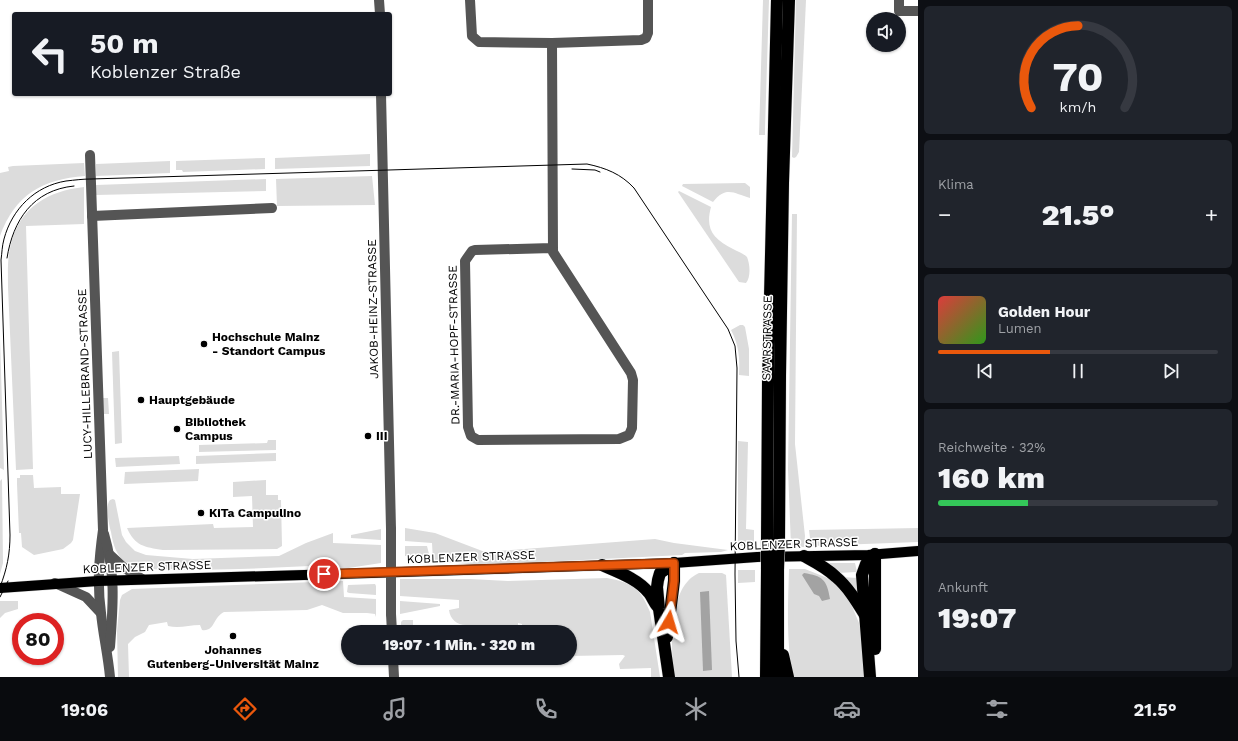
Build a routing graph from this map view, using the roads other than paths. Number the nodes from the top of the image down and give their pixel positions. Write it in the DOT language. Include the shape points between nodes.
graph roads {
  1 [pos="379,0"];
  2 [pos="470,0"];
  3 [pos="648,0"];
  4 [pos="777,0"];
  5 [pos="789,0"];
  6 [pos="899,0"];
  7 [pos="918,11"];
  8 [pos="380,12"];
  9 [pos="552,43"];
  10 [pos="381,96"];
  11 [pos="90,155"];
  12 [pos="272,208"];
  13 [pos="92,216"];
  14 [pos="552,248"];
  15 [pos="103,530"];
  16 [pos="773,542"];
  17 [pos="918,551"];
  18 [pos="875,554"];
  19 [pos="110,555"];
  20 [pos="804,556"];
  21 [pos="674,563"];
  22 [pos="602,565"];
  23 [pos="772,569"];
  24 [pos="142,579"];
  25 [pos="113,580"];
  26 [pos="98,581"];
  27 [pos="54,583"];
  28 [pos="0,588"];
  29 [pos="659,609"];
  30 [pos="100,612"];
  31 [pos="865,616"];
  32 [pos="392,625"];
  33 [pos="778,632"];
  34 [pos="665,649"];
  35 [pos="109,663"];
  36 [pos="393,665"];
  37 [pos="110,677"];
  38 [pos="394,677"];
  39 [pos="669,677"];
  40 [pos="766,677"];
  41 [pos="778,677"];
  42 [pos="788,677"];
  43 [pos="870,677"];
  44 [pos="875,677"];
  1 -- 8 [label="street"];
  2 -- 9 [label="street" via="472,36 479,42"];
  3 -- 9 [label="street" via="646,38"];
  4 -- 16 [label="highway, SAARSTRASSE" via="768,382"];
  5 -- 16 [label="highway, SAARSTRASSE" via="780,376"];
  6 -- 7 [label="street" via="899,11"];
  9 -- 14 [label="street, DR.-MARIA-HOPF-STRASSE"];
  10 -- 32 [label="street, JAKOB-HEINZ-STRASSE, bridge"];
  11 -- 13 [label="street, LUCY-HILLEBRAND-STRASSE"];
  12 -- 13 [label="street"];
  13 -- 15 [label="street, LUCY-HILLEBRAND-STRASSE"];
  14 -- 14 [label="street, DR.-MARIA-HOPF-STRASSE" via="554,256 631,373 631,432 627,437 618,439 478,440 471,436 468,427 465,260 475,250"];
  15 -- 19 [label="street, LUCY-HILLEBRAND-STRASSE"];
  15 -- 26 [label="street, LUCY-HILLEBRAND-STRASSE"];
  16 -- 23 [label="highway, SAARSTRASSE, bridge"];
  17 -- 18 [label="main road, KOBLENZER STRASSE"];
  18 -- 20 [label="main road, KOBLENZER STRASSE"];
  18 -- 31 [label="highway" via="866,564 862,575"];
  18 -- 44 [label="highway"];
  19 -- 24 [label="street" via="123,568"];
  19 -- 25 [label="street, LUCY-HILLEBRAND-STRASSE"];
  20 -- 21 [label="main road, KOBLENZER STRASSE"];
  20 -- 31 [label="highway" via="837,577"];
  21 -- 22 [label="main road, KOBLENZER STRASSE"];
  21 -- 29 [label="highway" via="662,571 658,580"];
  21 -- 34 [label="highway"];
  22 -- 24 [label="main road, KOBLENZER STRASSE"];
  22 -- 29 [label="highway" via="642,586 649,592"];
  23 -- 33 [label="highway, SAARSTRASSE"];
  23 -- 40 [label="highway, SAARSTRASSE"];
  24 -- 25 [label="main road, KOBLENZER STRASSE"];
  25 -- 26 [label="main road, KOBLENZER STRASSE"];
  25 -- 35 [label="street, LUCY-HILLEBRAND-STRASSE"];
  26 -- 27 [label="main road, KOBLENZER STRASSE"];
  26 -- 30 [label="street, LUCY-HILLEBRAND-STRASSE"];
  27 -- 28 [label="main road, KOBLENZER STRASSE"];
  27 -- 30 [label="street" via="86,597"];
  29 -- 34 [label="highway"];
  30 -- 35 [label="street, LUCY-HILLEBRAND-STRASSE"];
  31 -- 43 [label="highway"];
  33 -- 41 [label="highway, SAARSTRASSE"];
  33 -- 42 [label="highway"];
  34 -- 39 [label="highway"];
  35 -- 37 [label="street"];
  36 -- 38 [label="street"];
}
